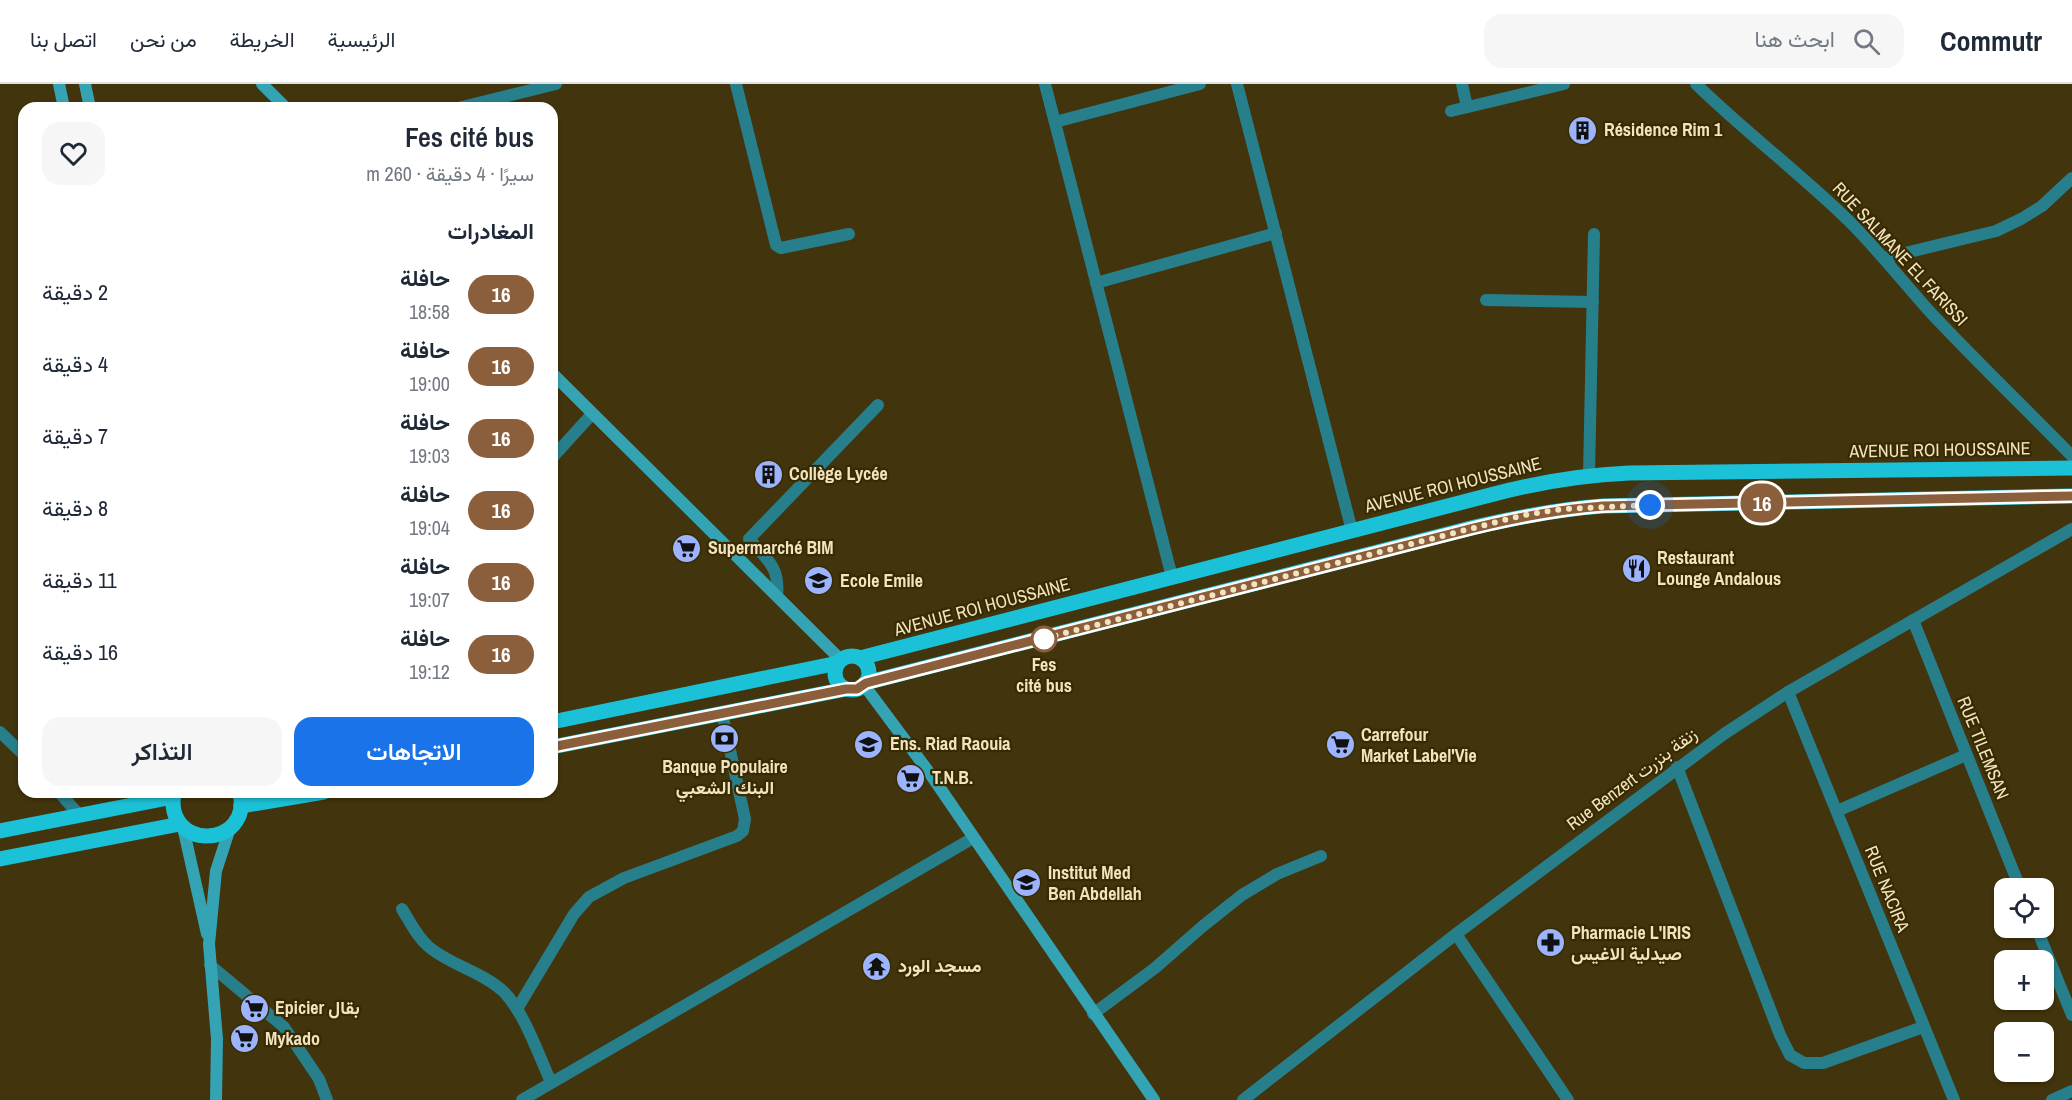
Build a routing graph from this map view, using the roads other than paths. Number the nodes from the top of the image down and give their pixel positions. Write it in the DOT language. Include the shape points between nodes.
graph roads {
  1 [pos="59,84"];
  2 [pos="85,84"];
  3 [pos="262,84"];
  4 [pos="556,84"];
  5 [pos="736,84"];
  6 [pos="1045,84"];
  7 [pos="1200,84"];
  8 [pos="1237,84"];
  9 [pos="1462,84"];
  10 [pos="1564,84"];
  11 [pos="1696,84"];
  12 [pos="63,102"];
  13 [pos="89,102"];
  14 [pos="280,102"];
  15 [pos="482,102"];
  16 [pos="1467,107"];
  17 [pos="1451,111"];
  18 [pos="1055,122"];
  19 [pos="2072,178"];
  20 [pos="1276,233"];
  21 [pos="849,234"];
  22 [pos="1594,234"];
  23 [pos="1884,258"];
  24 [pos="1096,283"];
  25 [pos="1486,300"];
  26 [pos="1593,302"];
  27 [pos="558,379"];
  28 [pos="878,405"];
  29 [pos="592,414"];
  30 [pos="558,451"];
  31 [pos="2072,456"];
  32 [pos="2072,468"];
  33 [pos="1589,475"];
  34 [pos="2072,496"];
  35 [pos="2072,530"];
  36 [pos="1352,531"];
  37 [pos="1172,577"];
  38 [pos="777,596"];
  39 [pos="1913,620"];
  40 [pos="860,658"];
  41 [pos="839,662"];
  42 [pos="865,684"];
  43 [pos="846,689"];
  44 [pos="1788,692"];
  45 [pos="722,713"];
  46 [pos="558,721"];
  47 [pos="0,732"];
  48 [pos="558,746"];
  49 [pos="18,749"];
  50 [pos="1966,755"];
  51 [pos="1677,767"];
  52 [pos="63,798"];
  53 [pos="155,798"];
  54 [pos="173,798"];
  55 [pos="241,799"];
  56 [pos="1837,811"];
  57 [pos="79,815"];
  58 [pos="182,826"];
  59 [pos="230,828"];
  60 [pos="0,831"];
  61 [pos="973,838"];
  62 [pos="1321,856"];
  63 [pos="0,859"];
  64 [pos="2016,878"];
  65 [pos="402,909"];
  66 [pos="1456,934"];
  67 [pos="2040,938"];
  68 [pos="209,944"];
  69 [pos="210,965"];
  70 [pos="517,1009"];
  71 [pos="1094,1014"];
  72 [pos="2072,1015"];
  73 [pos="1923,1027"];
  74 [pos="551,1082"];
  75 [pos="2072,1092"];
  76 [pos="216,1100"];
  77 [pos="327,1100"];
  78 [pos="522,1100"];
  79 [pos="1154,1100"];
  80 [pos="1243,1100"];
  81 [pos="1568,1100"];
  82 [pos="1954,1100"];
  83 [pos="2052,1100"];
  1 -- 12 [label="street"];
  2 -- 13 [label="street"];
  3 -- 14 [label="street"];
  4 -- 15 [label="street"];
  5 -- 21 [label="street" via="776,245 781,248"];
  6 -- 18 [label="street"];
  7 -- 18 [label="street"];
  8 -- 20 [label="street"];
  9 -- 16 [label="street"];
  10 -- 16 [label="street"];
  11 -- 23 [label="street, RUE SALMANE EL FARISSI" via="1848,220"];
  16 -- 17 [label="street"];
  18 -- 24 [label="street"];
  19 -- 23 [label="street" via="2042,206 1996,231"];
  20 -- 24 [label="street"];
  20 -- 36 [label="street"];
  22 -- 26 [label="street"];
  23 -- 31 [label="street, RUE SALMANE EL FARISSI" via="1966,350"];
  24 -- 37 [label="street"];
  25 -- 26 [label="street"];
  26 -- 33 [label="street"];
  27 -- 29 [label="street"];
  28 -- 38 [label="street" via="749,538 776,572"];
  29 -- 30 [label="street"];
  29 -- 38 [label="street"];
  32 -- 33 [label="main road, AVENUE ROI HOUSSAINE"];
  33 -- 36 [label="main road, AVENUE ROI HOUSSAINE" via="1527,485"];
  34 -- 42 [label="main road" via="1603,506 1524,515"];
  35 -- 39 [label="street, Rue Benzert زنقة بنزرت"];
  36 -- 37 [label="main road, AVENUE ROI HOUSSAINE"];
  37 -- 40 [label="main road, AVENUE ROI HOUSSAINE"];
  38 -- 41 [label="street"];
  39 -- 44 [label="street, Rue Benzert زنقة بنزرت"];
  39 -- 50 [label="street, RUE TILEMSAN"];
  40 -- 41 [label="main road" via="848,657"];
  40 -- 42 [label="main road" via="868,668"];
  41 -- 43 [label="main road" via="836,680"];
  41 -- 46 [label="main road"];
  42 -- 43 [label="main road"];
  42 -- 61 [label="street"];
  43 -- 45 [label="main road"];
  44 -- 51 [label="street, Rue Benzert زنقة بنزرت"];
  44 -- 56 [label="street, RUE NACIRA"];
  45 -- 48 [label="main road"];
  45 -- 70 [label="street" via="745,819 744,831 624,878 589,897 574,914"];
  47 -- 49 [label="street"];
  50 -- 56 [label="street"];
  50 -- 64 [label="street, RUE TILEMSAN"];
  51 -- 66 [label="street, Rue Benzert زنقة بنزرت"];
  51 -- 73 [label="street" via="1790,1055 1804,1063 1823,1063"];
  52 -- 57 [label="street"];
  53 -- 57 [label="main road"];
  54 -- 58 [label="main road" via="174,811"];
  55 -- 59 [label="main road" via="239,816"];
  56 -- 73 [label="street, RUE NACIRA"];
  57 -- 60 [label="main road"];
  58 -- 59 [label="main road" via="208,837"];
  58 -- 63 [label="main road"];
  58 -- 68 [label="street"];
  59 -- 68 [label="street" via="216,871"];
  61 -- 71 [label="street"];
  61 -- 74 [label="street"];
  62 -- 71 [label="street" via="1277,874 1242,895"];
  65 -- 70 [label="street" via="430,948 492,982"];
  66 -- 80 [label="street, Rue Benzert زنقة بنزرت"];
  66 -- 81 [label="street"];
  67 -- 72 [label="street"];
  68 -- 69 [label="street"];
  69 -- 76 [label="street" via="217,1039"];
  69 -- 77 [label="street" via="284,1027 319,1079"];
  70 -- 74 [label="street"];
  71 -- 79 [label="street"];
  73 -- 82 [label="street, RUE NACIRA"];
  74 -- 78 [label="street"];
  75 -- 83 [label="street"];
}
